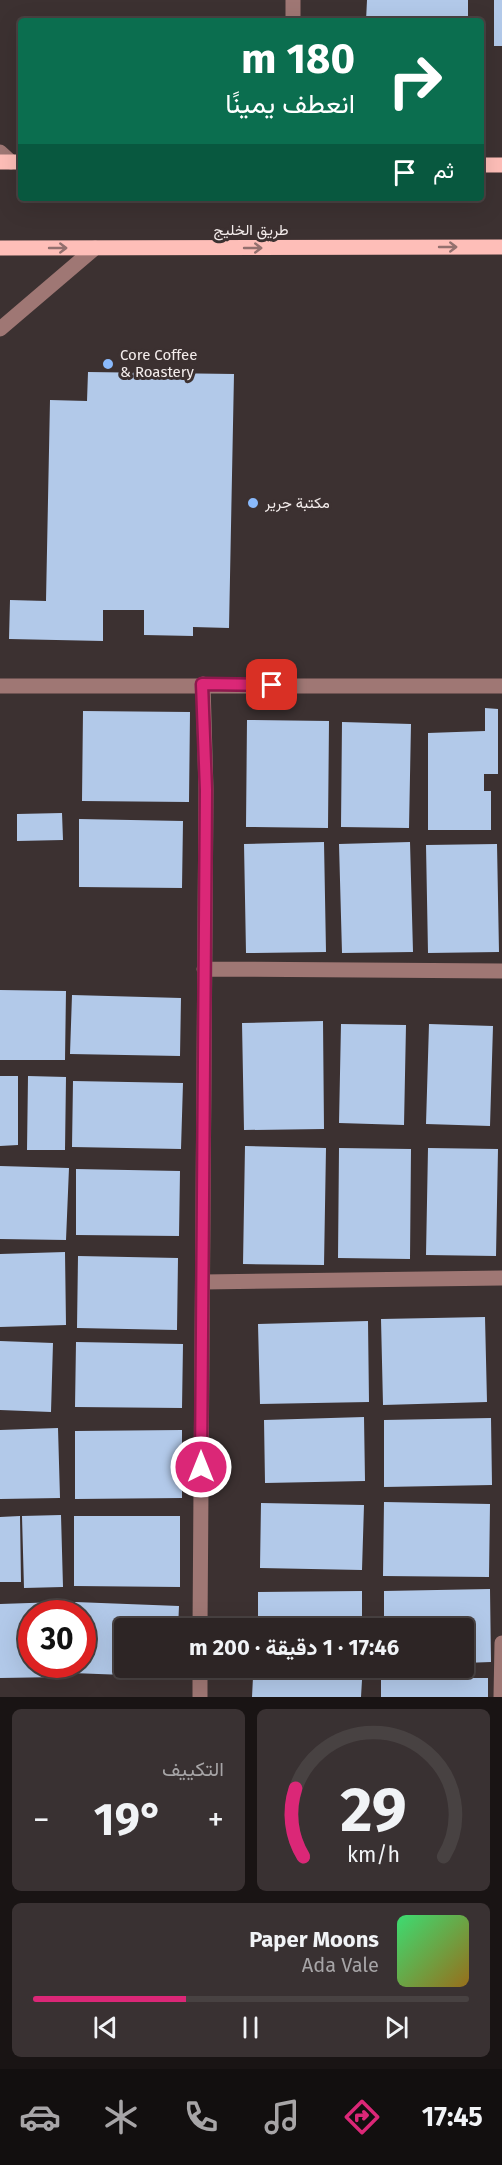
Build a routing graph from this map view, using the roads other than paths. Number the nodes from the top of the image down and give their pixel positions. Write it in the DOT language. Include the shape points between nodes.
graph roads {
  1 [pos="293,0"];
  2 [pos="293,18"];
  3 [pos="484,165"];
  4 [pos="502,165"];
  5 [pos="502,247"];
  6 [pos="0,248"];
  7 [pos="95,248"];
  8 [pos="0,329"];
  9 [pos="202,684"];
  10 [pos="0,686"];
  11 [pos="502,686"];
  12 [pos="204,969"];
  13 [pos="502,971"];
  14 [pos="502,1278"];
  15 [pos="202,1282"];
  16 [pos="200,1618"];
  17 [pos="502,1643"];
  18 [pos="200,1678"];
  19 [pos="200,1697"];
  20 [pos="501,1697"];
  1 -- 2 [label="street"];
  3 -- 4 [label="main road"];
  7 -- 5 [label="main road, طريق الخليج, one-way"];
  6 -- 7 [label="main road, طريق الخليج, one-way"];
  7 -- 8 [label="street"];
  9 -- 10 [label="street"];
  9 -- 11 [label="street"];
  9 -- 12 [label="street" via="206,790"];
  12 -- 13 [label="street"];
  12 -- 15 [label="street"];
  14 -- 15 [label="street"];
  15 -- 16 [label="street"];
  17 -- 20 [label="street"];
  18 -- 19 [label="street"];
}
